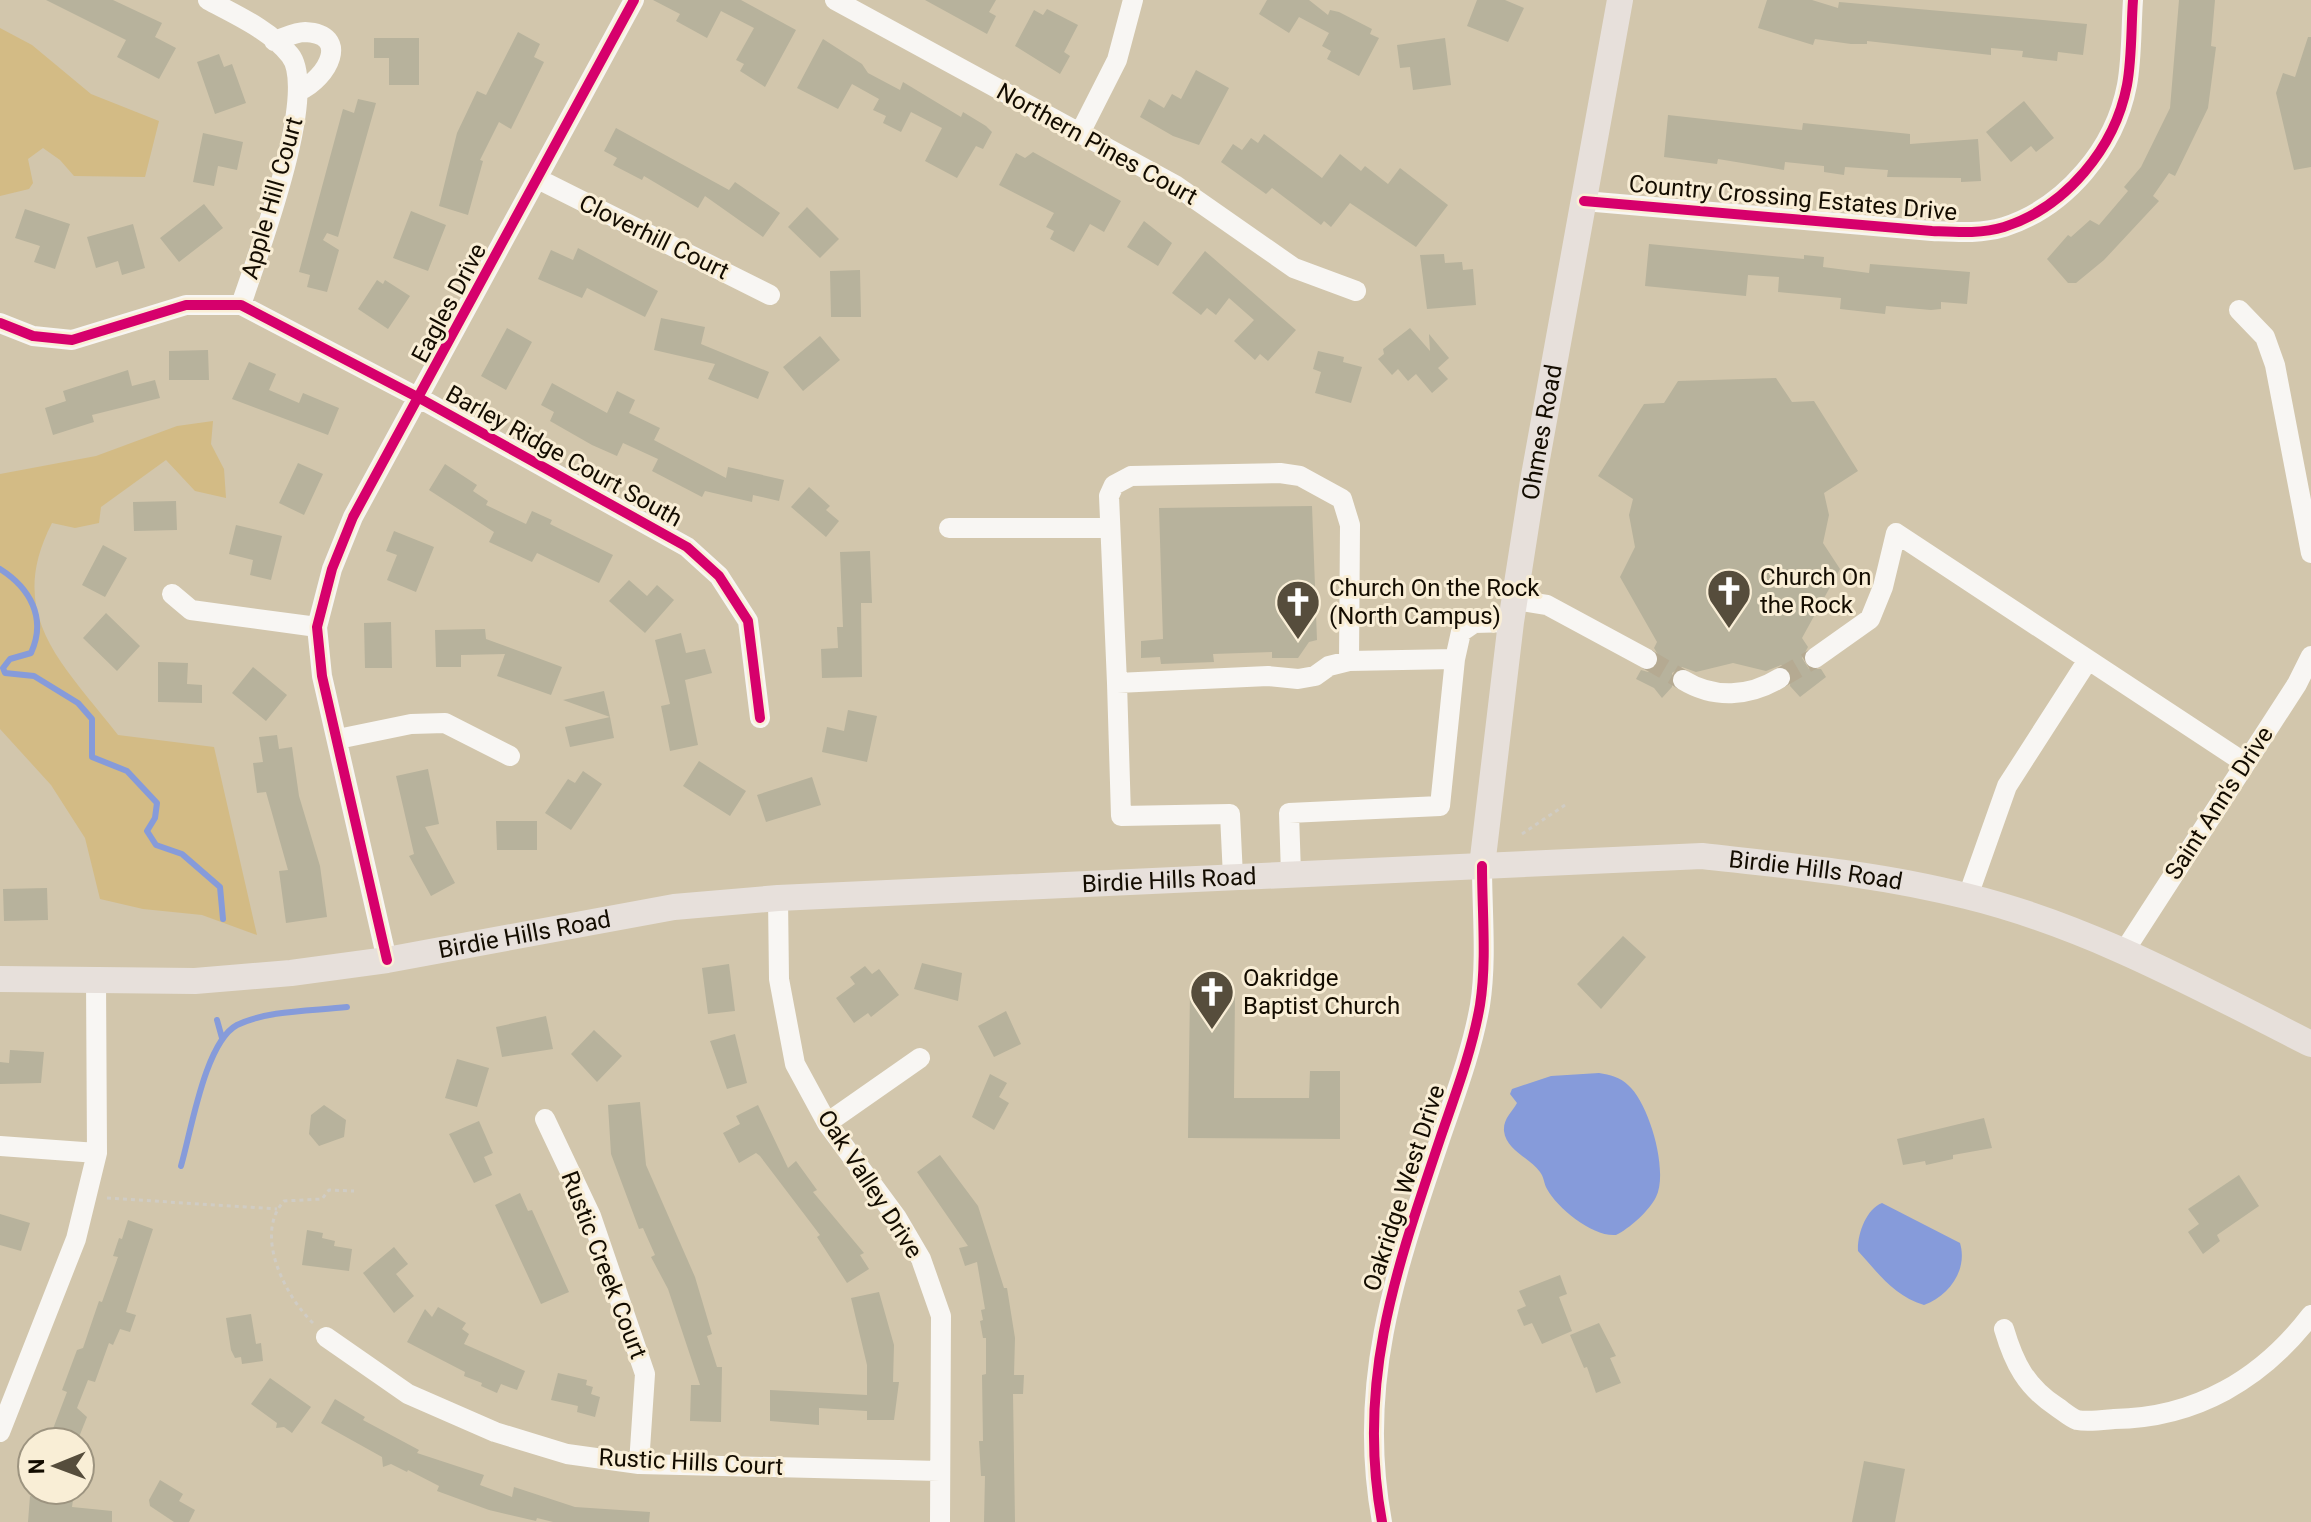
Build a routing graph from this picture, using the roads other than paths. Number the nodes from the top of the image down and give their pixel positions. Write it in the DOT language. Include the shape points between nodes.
graph roads {
  1 [pos="208,0"];
  2 [pos="634,0"];
  3 [pos="835,0"];
  4 [pos="1133,0"];
  5 [pos="1620,0"];
  6 [pos="2133,0"];
  7 [pos="274,41"];
  8 [pos="299,91"];
  9 [pos="1080,133"];
  10 [pos="538,179"];
  11 [pos="1584,201"];
  12 [pos="1356,291"];
  13 [pos="770,295"];
  14 [pos="241,305"];
  15 [pos="2239,310"];
  16 [pos="0,323"];
  17 [pos="421,399"];
  18 [pos="949,528"];
  19 [pos="1110,528"];
  20 [pos="2311,553"];
  21 [pos="172,594"];
  22 [pos="1513,611"];
  23 [pos="317,627"];
  24 [pos="2311,656"];
  25 [pos="1815,658"];
  26 [pos="1455,659"];
  27 [pos="1647,659"];
  28 [pos="2088,660"];
  29 [pos="1349,661"];
  30 [pos="1780,678"];
  31 [pos="1683,680"];
  32 [pos="1117,683"];
  33 [pos="760,718"];
  34 [pos="338,739"];
  35 [pos="510,756"];
  36 [pos="2245,763"];
  37 [pos="1482,866"];
  38 [pos="1291,874"];
  39 [pos="1233,877"];
  40 [pos="1968,896"];
  41 [pos="778,898"];
  42 [pos="2125,950"];
  43 [pos="387,960"];
  44 [pos="96,978"];
  45 [pos="0,979"];
  46 [pos="2311,1044"];
  47 [pos="920,1058"];
  48 [pos="545,1119"];
  49 [pos="827,1123"];
  50 [pos="0,1146"];
  51 [pos="97,1153"];
  52 [pos="2311,1315"];
  53 [pos="2004,1329"];
  54 [pos="326,1337"];
  55 [pos="0,1432"];
  56 [pos="639,1464"];
  57 [pos="940,1471"];
  58 [pos="940,1522"];
  59 [pos="1382,1522"];
  1 -- 7 [label="street, Apple Hill Court"];
  2 -- 10 [label="street, Eagles Drive"];
  3 -- 9 [label="street, Northern Pines Court"];
  4 -- 9 [label="street" via="1117,60"];
  5 -- 11 [label="main road, Ohmes Road"];
  6 -- 11 [label="street, Country Crossing Estates Drive" via="2127,85 2118,119 2098,156 2059,196 2003,227 1932,231"];
  7 -- 8 [label="street, Apple Hill Court" via="291,56"];
  7 -- 8 [label="street, Apple Hill Court" via="301,31 316,33 327,42 328,69"];
  8 -- 14 [label="street, Apple Hill Court" via="289,154"];
  9 -- 12 [label="street, Northern Pines Court" via="1175,185 1294,268"];
  10 -- 13 [label="street, Cloverhill Court"];
  10 -- 17 [label="street, Eagles Drive"];
  11 -- 22 [label="main road, Ohmes Road"];
  14 -- 16 [label="street" via="186,305 72,340 33,336"];
  14 -- 17 [label="street, Barley Ridge Court South"];
  15 -- 20 [label="street" via="2265,337 2275,365"];
  17 -- 23 [label="street, Eagles Drive" via="353,517"];
  17 -- 33 [label="street, Barley Ridge Court South" via="687,547 719,576 748,621"];
  18 -- 19 [label="street"];
  19 -- 29 [label="street" via="1109,496 1114,485 1131,476 1280,473 1324,487 1342,499 1350,525"];
  19 -- 32 [label="street"];
  21 -- 23 [label="street" via="191,610"];
  22 -- 26 [label="street" via="1461,632"];
  22 -- 27 [label="street" via="1547,605"];
  22 -- 37 [label="main road, Ohmes Road"];
  23 -- 34 [label="street, Eagles Drive" via="322,676"];
  24 -- 36 [label="street, Saint Ann's Drive"];
  25 -- 28 [label="street" via="1870,619 1896,533"];
  26 -- 29 [label="street"];
  26 -- 38 [label="street" via="1440,806 1289,813"];
  28 -- 36 [label="street"];
  28 -- 40 [label="street" via="2007,786"];
  29 -- 32 [label="street" via="1298,679"];
  30 -- 31 [label="street" via="1761,689 1729,694 1698,689"];
  32 -- 39 [label="street" via="1121,816 1230,814"];
  34 -- 35 [label="street" via="411,724 445,723"];
  34 -- 43 [label="street, Eagles Drive"];
  36 -- 42 [label="street, Saint Ann's Drive"];
  37 -- 38 [label="main road, Birdie Hills Road"];
  37 -- 40 [label="main road, Birdie Hills Road" via="1702,856 1847,872"];
  37 -- 59 [label="street, Oakridge West Drive" via="1480,1006 1394,1279 1381,1337 1372,1441"];
  38 -- 39 [label="main road, Birdie Hills Road"];
  39 -- 41 [label="main road, Birdie Hills Road"];
  40 -- 42 [label="main road, Birdie Hills Road"];
  41 -- 43 [label="main road, Birdie Hills Road" via="674,907"];
  41 -- 49 [label="street, Oak Valley Drive" via="779,979 795,1064"];
  42 -- 46 [label="main road, Birdie Hills Road"];
  43 -- 44 [label="main road, Birdie Hills Road" via="195,981"];
  44 -- 45 [label="main road, Birdie Hills Road"];
  44 -- 51 [label="street"];
  47 -- 49 [label="street"];
  48 -- 56 [label="street, Rustic Creek Court" via="591,1216 645,1374"];
  49 -- 57 [label="street, Oak Valley Drive" via="897,1218 921,1259 941,1316"];
  50 -- 51 [label="street"];
  51 -- 55 [label="street" via="76,1239"];
  52 -- 53 [label="street" via="2238,1386 2196,1405 2134,1419 2076,1420 2038,1395 2015,1365"];
  54 -- 56 [label="street, Rustic Hills Court" via="408,1394 495,1432 567,1454"];
  56 -- 57 [label="street, Rustic Hills Court"];
  57 -- 58 [label="street, Oak Valley Drive"];
}
